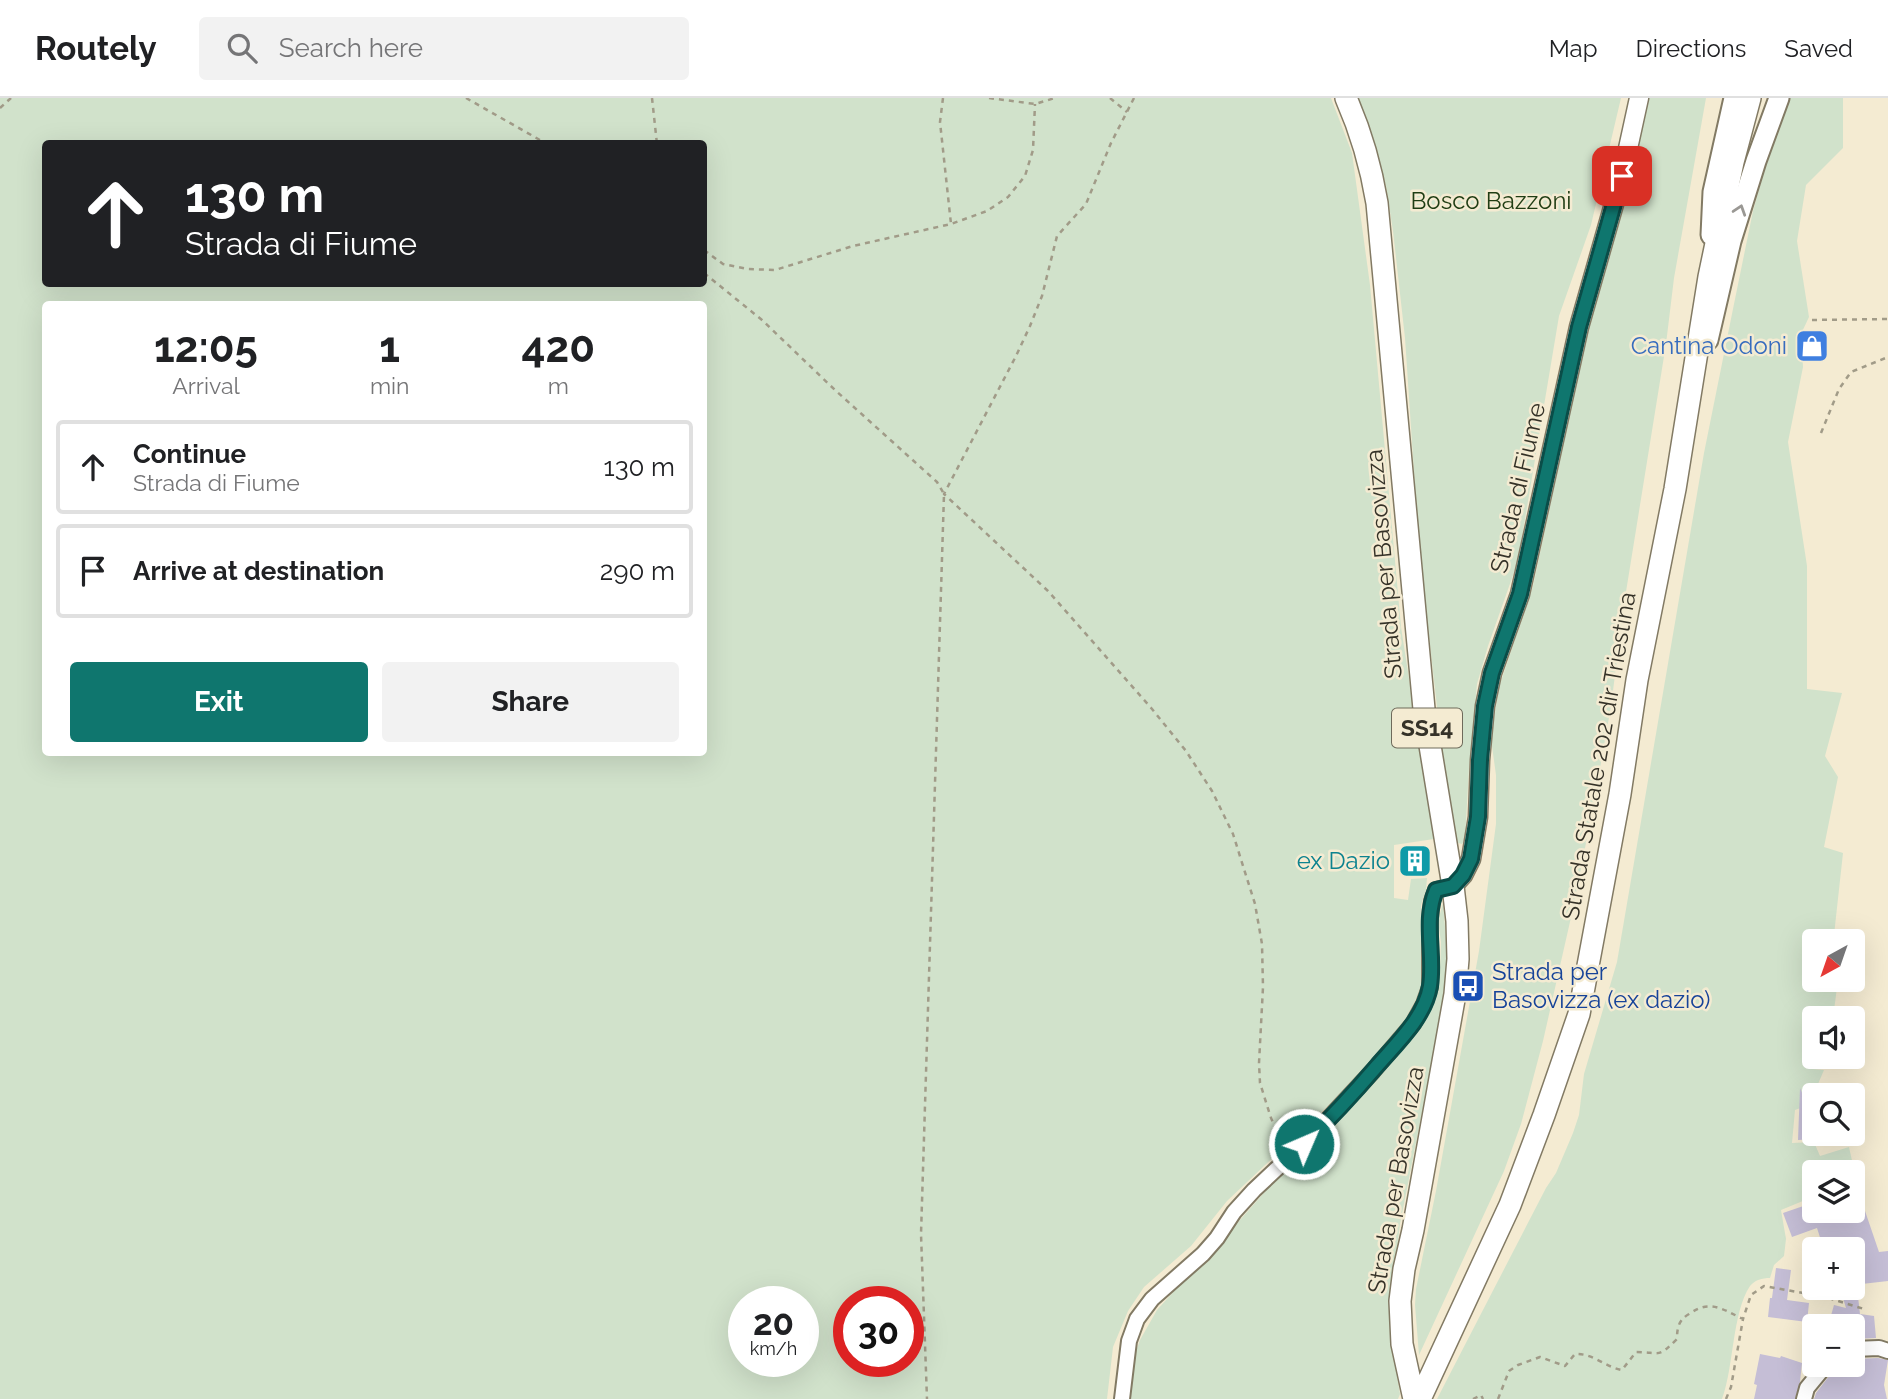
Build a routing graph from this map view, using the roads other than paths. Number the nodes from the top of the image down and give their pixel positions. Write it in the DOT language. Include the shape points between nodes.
graph roads {
  1 [pos="1346,98"];
  2 [pos="1639,98"];
  3 [pos="1734,98"];
  4 [pos="1750,98"];
  5 [pos="1779,98"];
  6 [pos="1709,277"];
  7 [pos="1679,467"];
  8 [pos="1453,886"];
  9 [pos="1865,1349"];
  10 [pos="1888,1351"];
  11 [pos="1816,1377"];
  12 [pos="1122,1399"];
  13 [pos="1414,1399"];
  14 [pos="1420,1399"];
  15 [pos="1804,1399"];
  1 -- 8 [label="main road, Strada per Basovizza / SS14" via="1360,133 1377,203 1422,684"];
  2 -- 8 [label="street, Strada di Fiume" via="1579,327 1526,571 1492,673 1471,859"];
  3 -- 6 [label="main road" via="1713,192"];
  4 -- 6 [label="main road, Strada Statale 202 dir Triestina"];
  7 -- 5 [label="main road, one-way" via="1731,241"];
  6 -- 7 [label="main road, Strada Statale 202 dir Triestina"];
  7 -- 14 [label="main road, Strada Statale 202 dir Triestina" via="1579,1014 1510,1205"];
  8 -- 12 [label="street" via="1436,890 1432,901 1430,987 1413,1024 1346,1101 1254,1190 1203,1254 1152,1298 1129,1340"];
  8 -- 13 [label="main road, Strada per Basovizza / SS14" via="1458,959 1455,994 1399,1312"];
  9 -- 10 [label="street"];
  11 -- 15 [label="street"];
}
